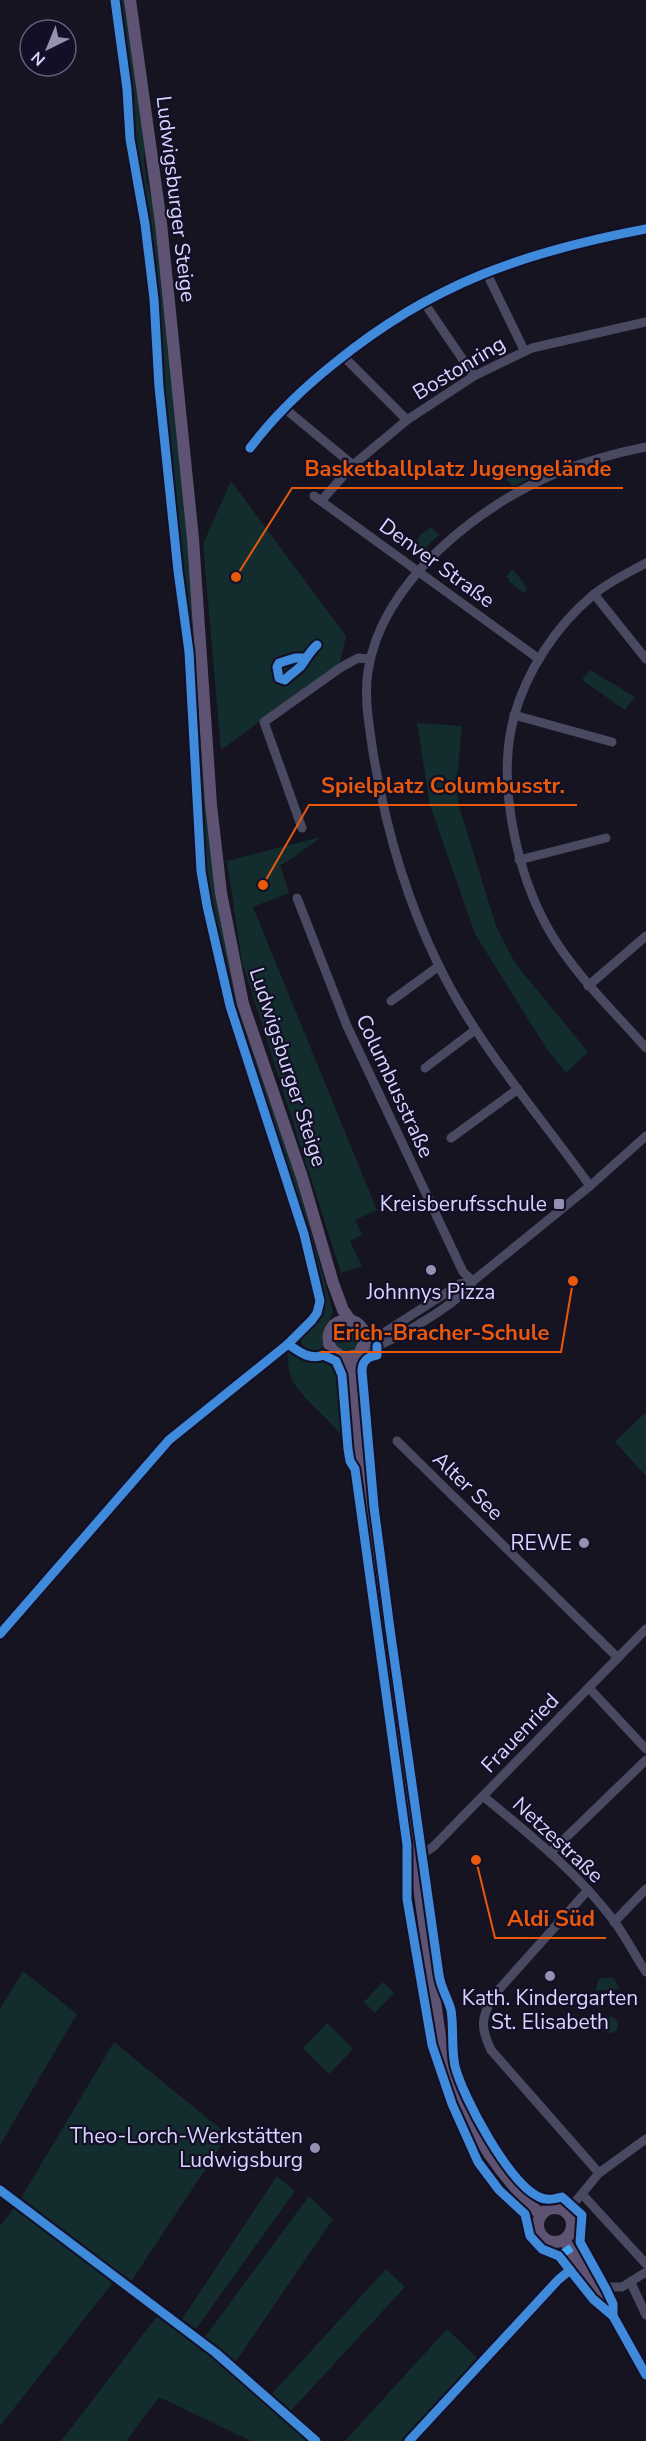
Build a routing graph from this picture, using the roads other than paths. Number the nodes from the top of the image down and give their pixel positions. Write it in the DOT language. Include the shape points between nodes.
graph roads {
  1 [pos="130,0"];
  2 [pos="490,280"];
  3 [pos="423,301"];
  4 [pos="646,322"];
  5 [pos="524,350"];
  6 [pos="348,361"];
  7 [pos="474,376"];
  8 [pos="289,412"];
  9 [pos="407,420"];
  10 [pos="646,447"];
  11 [pos="353,465"];
  12 [pos="317,499"];
  13 [pos="646,563"];
  14 [pos="417,572"];
  15 [pos="594,594"];
  16 [pos="370,659"];
  17 [pos="539,659"];
  18 [pos="646,659"];
  19 [pos="514,715"];
  20 [pos="612,742"];
  21 [pos="302,828"];
  22 [pos="606,838"];
  23 [pos="519,860"];
  24 [pos="297,898"];
  25 [pos="646,936"];
  26 [pos="439,966"];
  27 [pos="588,986"];
  28 [pos="391,1001"];
  29 [pos="475,1030"];
  30 [pos="646,1048"];
  31 [pos="424,1068"];
  32 [pos="518,1089"];
  33 [pos="646,1136"];
  34 [pos="451,1138"];
  35 [pos="590,1186"];
  36 [pos="473,1281"];
  37 [pos="333,1283"];
  38 [pos="350,1320"];
  39 [pos="333,1325"];
  40 [pos="365,1333"];
  41 [pos="360,1353"];
  42 [pos="343,1358"];
  43 [pos="356,1413"];
  44 [pos="397,1442"];
  45 [pos="646,1629"];
  46 [pos="618,1658"];
  47 [pos="589,1688"];
  48 [pos="646,1749"];
  49 [pos="646,1760"];
  50 [pos="483,1796"];
  51 [pos="550,1853"];
  52 [pos="416,1858"];
  53 [pos="646,1889"];
  54 [pos="588,1890"];
  55 [pos="614,1922"];
  56 [pos="646,1972"];
  57 [pos="646,2139"];
  58 [pos="599,2173"];
  59 [pos="582,2194"];
  60 [pos="566,2212"];
  61 [pos="541,2215"];
  62 [pos="564,2240"];
  63 [pos="646,2264"];
  64 [pos="646,2272"];
  65 [pos="631,2283"];
  66 [pos="595,2287"];
  67 [pos="646,2314"];
  68 [pos="646,2375"];
  1 -- 37 [label="main road, Ludwigsburger Steige" via="161,223 178,387 221,893 243,1004 302,1177"];
  2 -- 5 [label="street"];
  3 -- 7 [label="street"];
  4 -- 5 [label="street, Bostonring"];
  5 -- 7 [label="street, Bostonring"];
  6 -- 9 [label="street"];
  7 -- 9 [label="street, Bostonring"];
  8 -- 11 [label="street"];
  9 -- 11 [label="street, Bostonring"];
  10 -- 14 [label="street" via="591,460 516,494 459,533"];
  11 -- 12 [label="street, Bostonring"];
  12 -- 14 [label="street, Denver Straße"];
  13 -- 15 [label="street"];
  14 -- 16 [label="street" via="389,612"];
  14 -- 17 [label="street, Denver Straße"];
  15 -- 17 [label="street" via="568,619"];
  15 -- 18 [label="street"];
  16 -- 21 [label="street" via="358,658 340,668 264,722"];
  16 -- 26 [label="street" via="367,699 380,793 400,866"];
  17 -- 19 [label="street"];
  19 -- 20 [label="street"];
  19 -- 23 [label="street" via="509,790"];
  22 -- 23 [label="street"];
  23 -- 27 [label="street" via="550,932"];
  24 -- 36 [label="street, Columbusstraße" via="382,1103 463,1272"];
  25 -- 27 [label="street"];
  26 -- 28 [label="street"];
  26 -- 29 [label="street"];
  27 -- 30 [label="street"];
  29 -- 31 [label="street"];
  29 -- 32 [label="street"];
  32 -- 34 [label="street"];
  32 -- 35 [label="street"];
  33 -- 35 [label="street"];
  35 -- 36 [label="street"];
  36 -- 40 [label="street" via="460,1284 385,1332"];
  36 -- 41 [label="street" via="466,1291 408,1331"];
  37 -- 38 [label="main road"];
  37 -- 39 [label="main road"];
  38 -- 39 [label="main road"];
  38 -- 40 [label="main road"];
  39 -- 42 [label="main road" via="328,1343"];
  40 -- 41 [label="main road"];
  41 -- 42 [label="main road"];
  41 -- 43 [label="main road" via="355,1363"];
  42 -- 43 [label="main road"];
  43 -- 52 [label="main road"];
  44 -- 46 [label="street, Alter See"];
  45 -- 46 [label="street, Frauenried"];
  46 -- 47 [label="street, Frauenried"];
  47 -- 48 [label="street"];
  47 -- 50 [label="street, Frauenried"];
  49 -- 51 [label="street"];
  50 -- 51 [label="street, Netzestraße"];
  50 -- 52 [label="street, Frauenried" via="433,1847"];
  51 -- 54 [label="street, Netzestraße"];
  52 -- 61 [label="main road" via="434,2002 451,2080 474,2132 498,2169"];
  53 -- 55 [label="street"];
  54 -- 55 [label="street, Netzestraße"];
  54 -- 58 [label="street" via="494,1995 483,2022 483,2034 491,2050"];
  55 -- 56 [label="street, Netzestraße"];
  57 -- 58 [label="street"];
  58 -- 59 [label="street"];
  59 -- 60 [label="street"];
  59 -- 63 [label="street"];
  60 -- 61 [label="main road" via="550,2209"];
  60 -- 62 [label="main road" via="571,2227"];
  61 -- 62 [label="main road" via="538,2228 542,2237 552,2242"];
  62 -- 66 [label="main road"];
  64 -- 65 [label="street"];
  65 -- 66 [label="street" via="615,2289"];
  65 -- 67 [label="street"];
  66 -- 68 [label="main road"];
}
